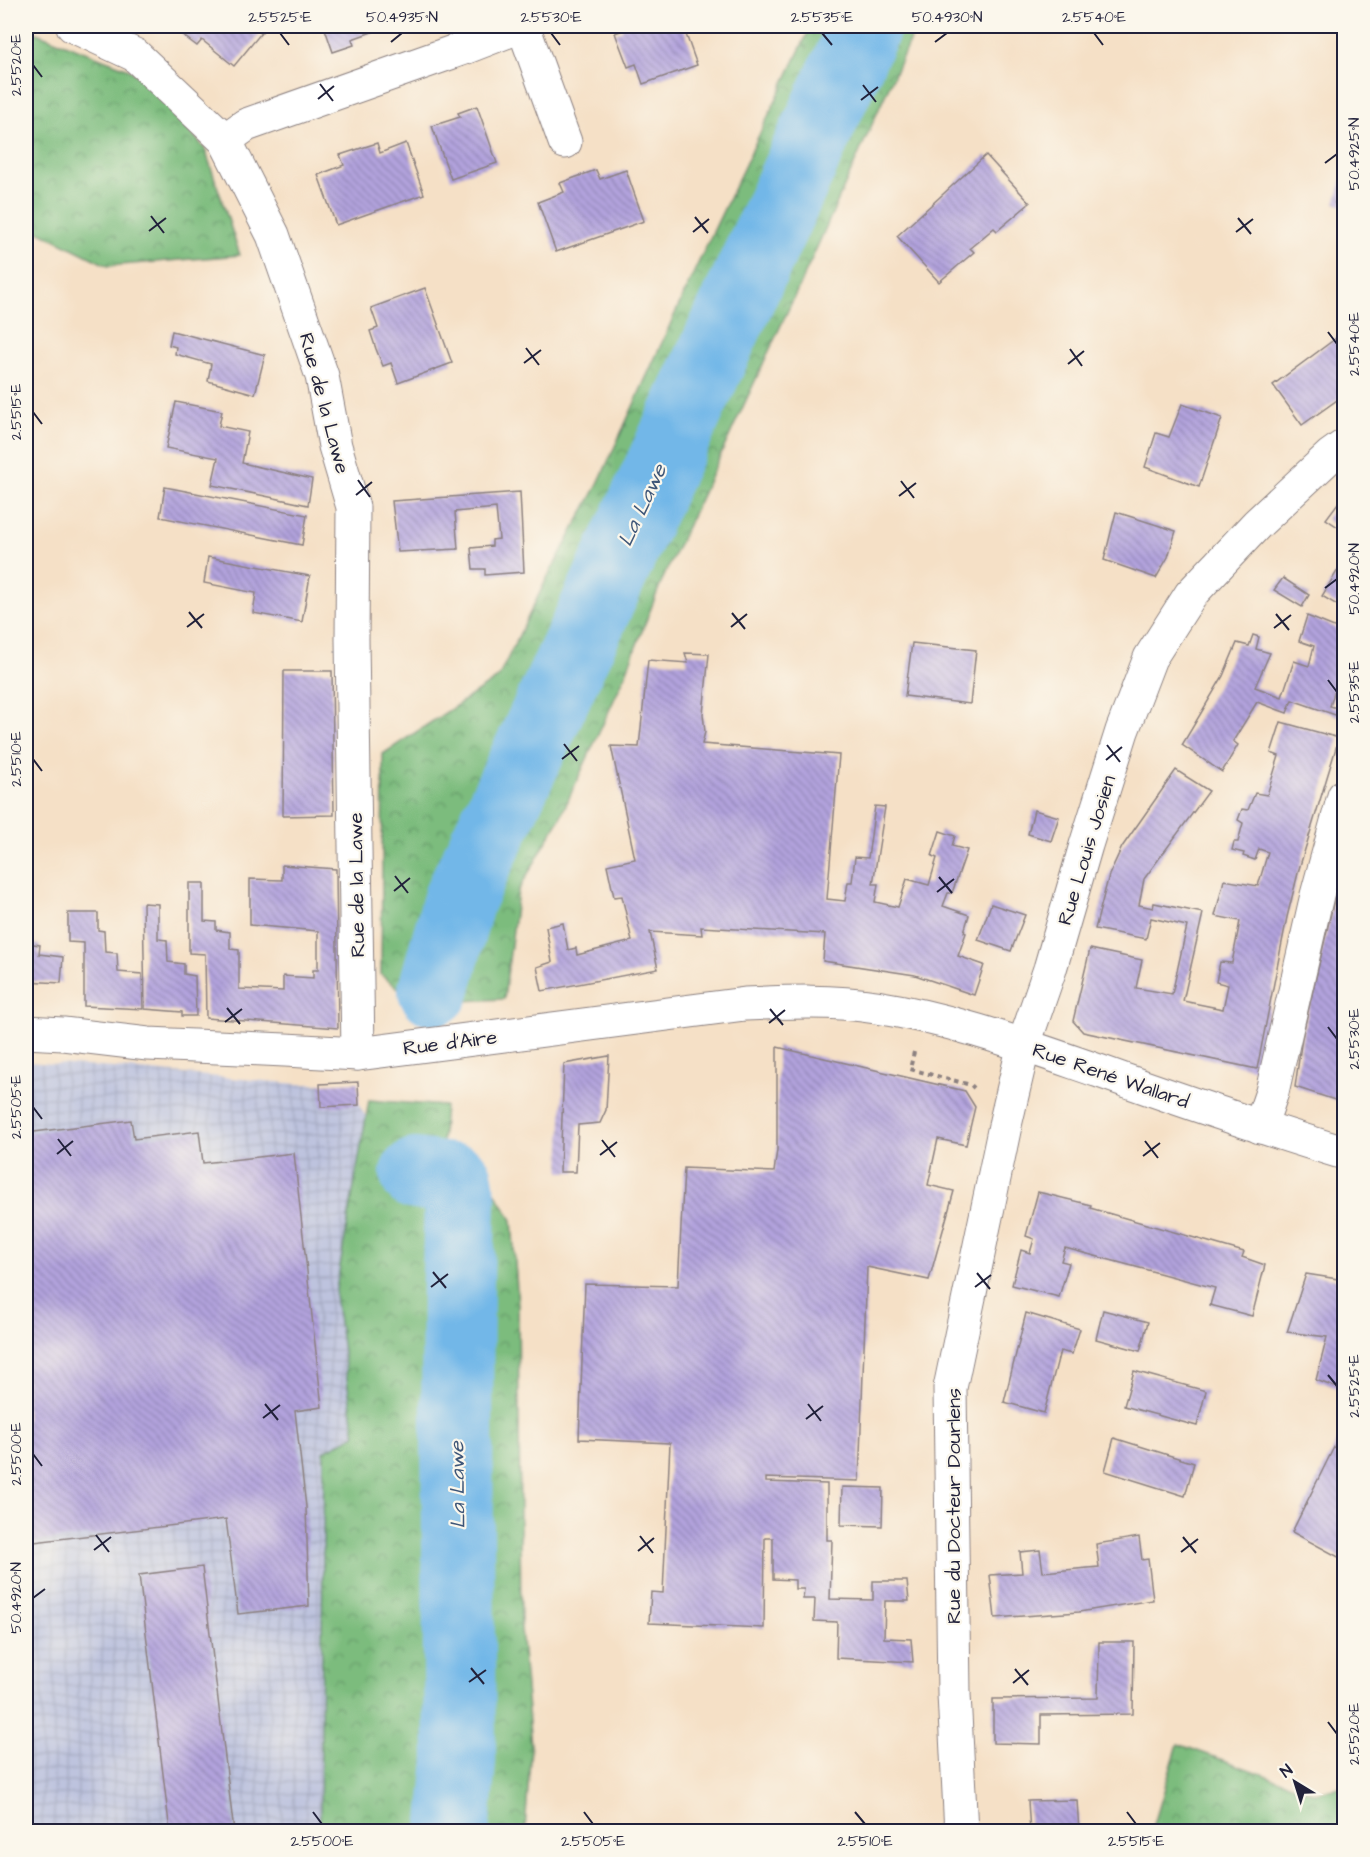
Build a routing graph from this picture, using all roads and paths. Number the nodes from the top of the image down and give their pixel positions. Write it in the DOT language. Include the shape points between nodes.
graph roads {
  1 [pos="73,26"];
  2 [pos="522,26"];
  3 [pos="225,140"];
  4 [pos="565,142"];
  5 [pos="1344,446"];
  6 [pos="1344,796"];
  7 [pos="874,1006"];
  8 [pos="924,1016"];
  9 [pos="26,1032"];
  10 [pos="1024,1044"];
  11 [pos="358,1054"];
  12 [pos="1006,1121"];
  13 [pos="1260,1126"];
  14 [pos="1344,1153"];
  15 [pos="961,1832"];
  1 -- 3 [label="street, Rue de la Lawe" via="135,55"];
  2 -- 3 [label="street" via="246,125"];
  2 -- 4 [label="street"];
  3 -- 11 [label="street, Rue de la Lawe" via="273,235 315,354 353,507"];
  5 -- 10 [label="street, Rue Louis Josien" via="1257,524 1191,594 1150,658 1122,731"];
  6 -- 13 [label="street" via="1272,1092"];
  7 -- 8 [label="street, Rue René Wallard"];
  7 -- 11 [label="street, Rue d'Aire" via="805,1001 745,1004"];
  8 -- 10 [label="street, Rue René Wallard"];
  8 -- 12 [label="path" via="910,1069 971,1085"];
  9 -- 11 [label="street, Rue d'Aire" via="148,1044"];
  10 -- 12 [label="street, Rue du Docteur Dourlens"];
  10 -- 13 [label="street, Rue René Wallard"];
  12 -- 15 [label="street, Rue du Docteur Dourlens" via="950,1388 954,1694"];
  13 -- 14 [label="street, Rue René Wallard"];
}
